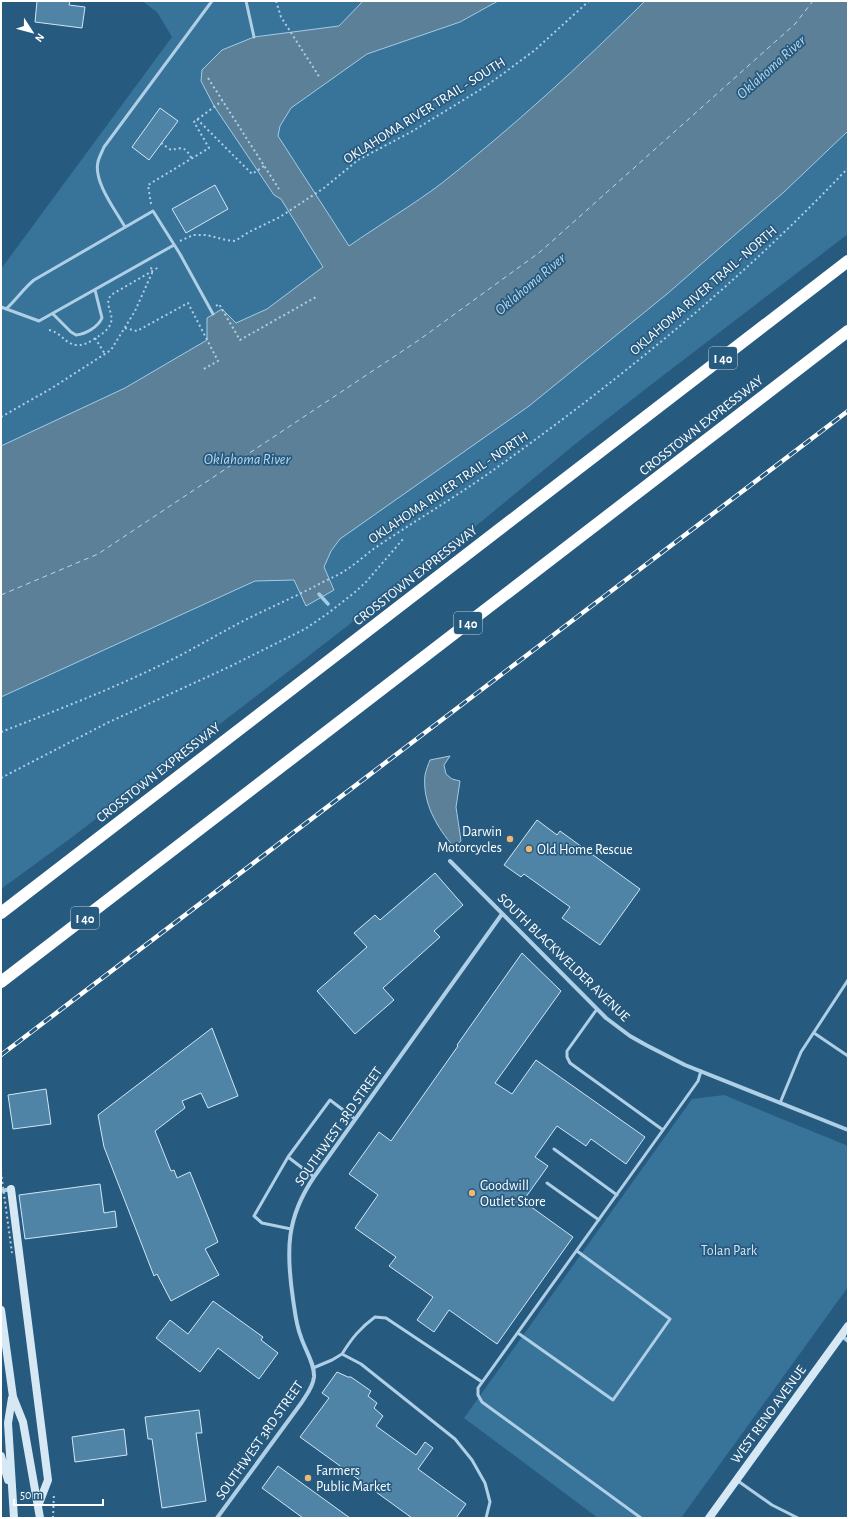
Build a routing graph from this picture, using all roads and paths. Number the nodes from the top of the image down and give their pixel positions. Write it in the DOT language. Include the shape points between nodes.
graph roads {
  1 [pos="212,1"];
  2 [pos="246,1"];
  3 [pos="276,1"];
  4 [pos="589,1"];
  5 [pos="254,37"];
  6 [pos="208,78"];
  7 [pos="320,78"];
  8 [pos="222,101"];
  9 [pos="197,119"];
  10 [pos="161,143"];
  11 [pos="192,159"];
  12 [pos="264,166"];
  13 [pos="848,168"];
  14 [pos="279,189"];
  15 [pos="153,211"];
  16 [pos="125,227"];
  17 [pos="174,245"];
  18 [pos="150,260"];
  19 [pos="848,261"];
  20 [pos="95,290"];
  21 [pos="316,297"];
  22 [pos="219,304"];
  23 [pos="1,307"];
  24 [pos="6,310"];
  25 [pos="53,314"];
  26 [pos="213,314"];
  27 [pos="125,328"];
  28 [pos="90,329"];
  29 [pos="848,331"];
  30 [pos="105,354"];
  31 [pos="202,370"];
  32 [pos="1,417"];
  33 [pos="404,538"];
  34 [pos="1,732"];
  35 [pos="1,778"];
  36 [pos="450,861"];
  37 [pos="1,913"];
  38 [pos="502,914"];
  39 [pos="848,980"];
  40 [pos="1,982"];
  41 [pos="597,1010"];
  42 [pos="814,1033"];
  43 [pos="848,1056"];
  44 [pos="701,1071"];
  45 [pos="780,1103"];
  46 [pos="355,1119"];
  47 [pos="663,1130"];
  48 [pos="848,1130"];
  49 [pos="554,1149"];
  50 [pos="288,1157"];
  51 [pos="1,1172"];
  52 [pos="314,1177"];
  53 [pos="547,1183"];
  54 [pos="10,1189"];
  55 [pos="1,1191"];
  56 [pos="617,1195"];
  57 [pos="599,1220"];
  58 [pos="291,1229"];
  59 [pos="577,1251"];
  60 [pos="12,1252"];
  61 [pos="1,1310"];
  62 [pos="848,1326"];
  63 [pos="518,1333"];
  64 [pos="845,1338"];
  65 [pos="342,1354"];
  66 [pos="313,1368"];
  67 [pos="482,1382"];
  68 [pos="13,1397"];
  69 [pos="1,1456"];
  70 [pos="736,1480"];
  71 [pos="11,1493"];
  72 [pos="38,1506"];
  73 [pos="14,1518"];
  74 [pos="40,1518"];
  75 [pos="217,1518"];
  76 [pos="486,1518"];
  77 [pos="641,1518"];
  78 [pos="708,1518"];
  79 [pos="798,1518"];
  1 -- 16 [label="lane" via="104,147 97,162 103,188"];
  2 -- 5 [label="lane"];
  3 -- 7 [label="path" via="280,17"];
  4 -- 17 [label="path, OKLAHOMA RIVER TRAIL - SOUTH" via="535,50 504,73 412,132 358,160 324,188 280,217 235,241 200,235 188,237"];
  6 -- 8 [label="path"];
  8 -- 9 [label="path"];
  8 -- 12 [label="path"];
  9 -- 11 [label="path" via="194,122 210,148"];
  9 -- 12 [label="path" via="252,174"];
  10 -- 11 [label="path" via="171,150 184,148"];
  11 -- 15 [label="path" via="148,185"];
  12 -- 14 [label="path"];
  13 -- 34 [label="path, OKLAHOMA RIVER TRAIL - NORTH" via="768,248 637,362 527,446 346,570 244,620 176,658 87,698"];
  15 -- 16 [label="lane"];
  15 -- 17 [label="lane"];
  16 -- 24 [label="lane" via="34,280"];
  17 -- 18 [label="lane"];
  17 -- 26 [label="lane"];
  18 -- 20 [label="lane"];
  18 -- 27 [label="path" via="152,274 136,311"];
  19 -- 37 [label="highway, CROSSTOWN EXPRESSWAY / I 40"];
  20 -- 25 [label="lane"];
  20 -- 28 [label="lane" via="102,318 97,326"];
  21 -- 22 [label="path" via="240,340"];
  23 -- 24 [label="lane"];
  24 -- 25 [label="lane" via="39,321"];
  25 -- 28 [label="lane" via="76,335"];
  27 -- 30 [label="path" via="115,345"];
  27 -- 31 [label="path" via="137,331 188,303 218,361"];
  28 -- 30 [label="path"];
  29 -- 40 [label="highway, CROSSTOWN EXPRESSWAY / I 40"];
  30 -- 32 [label="path"];
  33 -- 35 [label="path" via="366,582 305,629 107,723"];
  36 -- 38 [label="street, SOUTH BLACKWELDER AVENUE"];
  38 -- 41 [label="street, SOUTH BLACKWELDER AVENUE"];
  38 -- 46 [label="street, SOUTHWEST 3RD STREET"];
  39 -- 42 [label="lane"];
  41 -- 44 [label="street, SOUTH BLACKWELDER AVENUE" via="646,1045"];
  41 -- 47 [label="lane" via="567,1051 570,1063"];
  42 -- 43 [label="lane"];
  42 -- 45 [label="lane" via="801,1052"];
  44 -- 45 [label="street, SOUTH BLACKWELDER AVENUE"];
  44 -- 47 [label="lane" via="698,1081"];
  45 -- 48 [label="street, SOUTH BLACKWELDER AVENUE"];
  46 -- 50 [label="lane" via="330,1100"];
  46 -- 52 [label="street, SOUTHWEST 3RD STREET"];
  47 -- 56 [label="lane"];
  49 -- 56 [label="lane"];
  50 -- 52 [label="lane"];
  50 -- 58 [label="lane" via="254,1216 262,1223"];
  51 -- 60 [label="path, bridge"];
  52 -- 58 [label="street, SOUTHWEST 3RD STREET" via="300,1201"];
  53 -- 57 [label="lane"];
  54 -- 55 [label="street"];
  54 -- 72 [label="main road" via="48,1480"];
  56 -- 57 [label="lane"];
  57 -- 59 [label="lane"];
  58 -- 66 [label="street, SOUTHWEST 3RD STREET" via="288,1249 295,1313"];
  59 -- 63 [label="lane"];
  59 -- 63 [label="lane" via="670,1319 613,1400"];
  61 -- 68 [label="main road"];
  62 -- 64 [label="main road, WEST RENO AVENUE"];
  63 -- 67 [label="lane"];
  64 -- 70 [label="main road, WEST RENO AVENUE"];
  65 -- 66 [label="lane"];
  65 -- 67 [label="lane" via="364,1325 375,1317 386,1318"];
  65 -- 76 [label="lane" via="361,1364 455,1439 472,1460 485,1483 490,1502"];
  66 -- 75 [label="street, SOUTHWEST 3RD STREET" via="313,1382 307,1394"];
  67 -- 77 [label="lane" via="478,1388 478,1396 482,1402"];
  68 -- 71 [label="main road" via="8,1423"];
  68 -- 72 [label="main road" via="24,1422"];
  69 -- 71 [label="main road"];
  70 -- 78 [label="main road, WEST RENO AVENUE"];
  70 -- 79 [label="lane" via="772,1505"];
  71 -- 73 [label="main road"];
  72 -- 74 [label="main road"];
}
